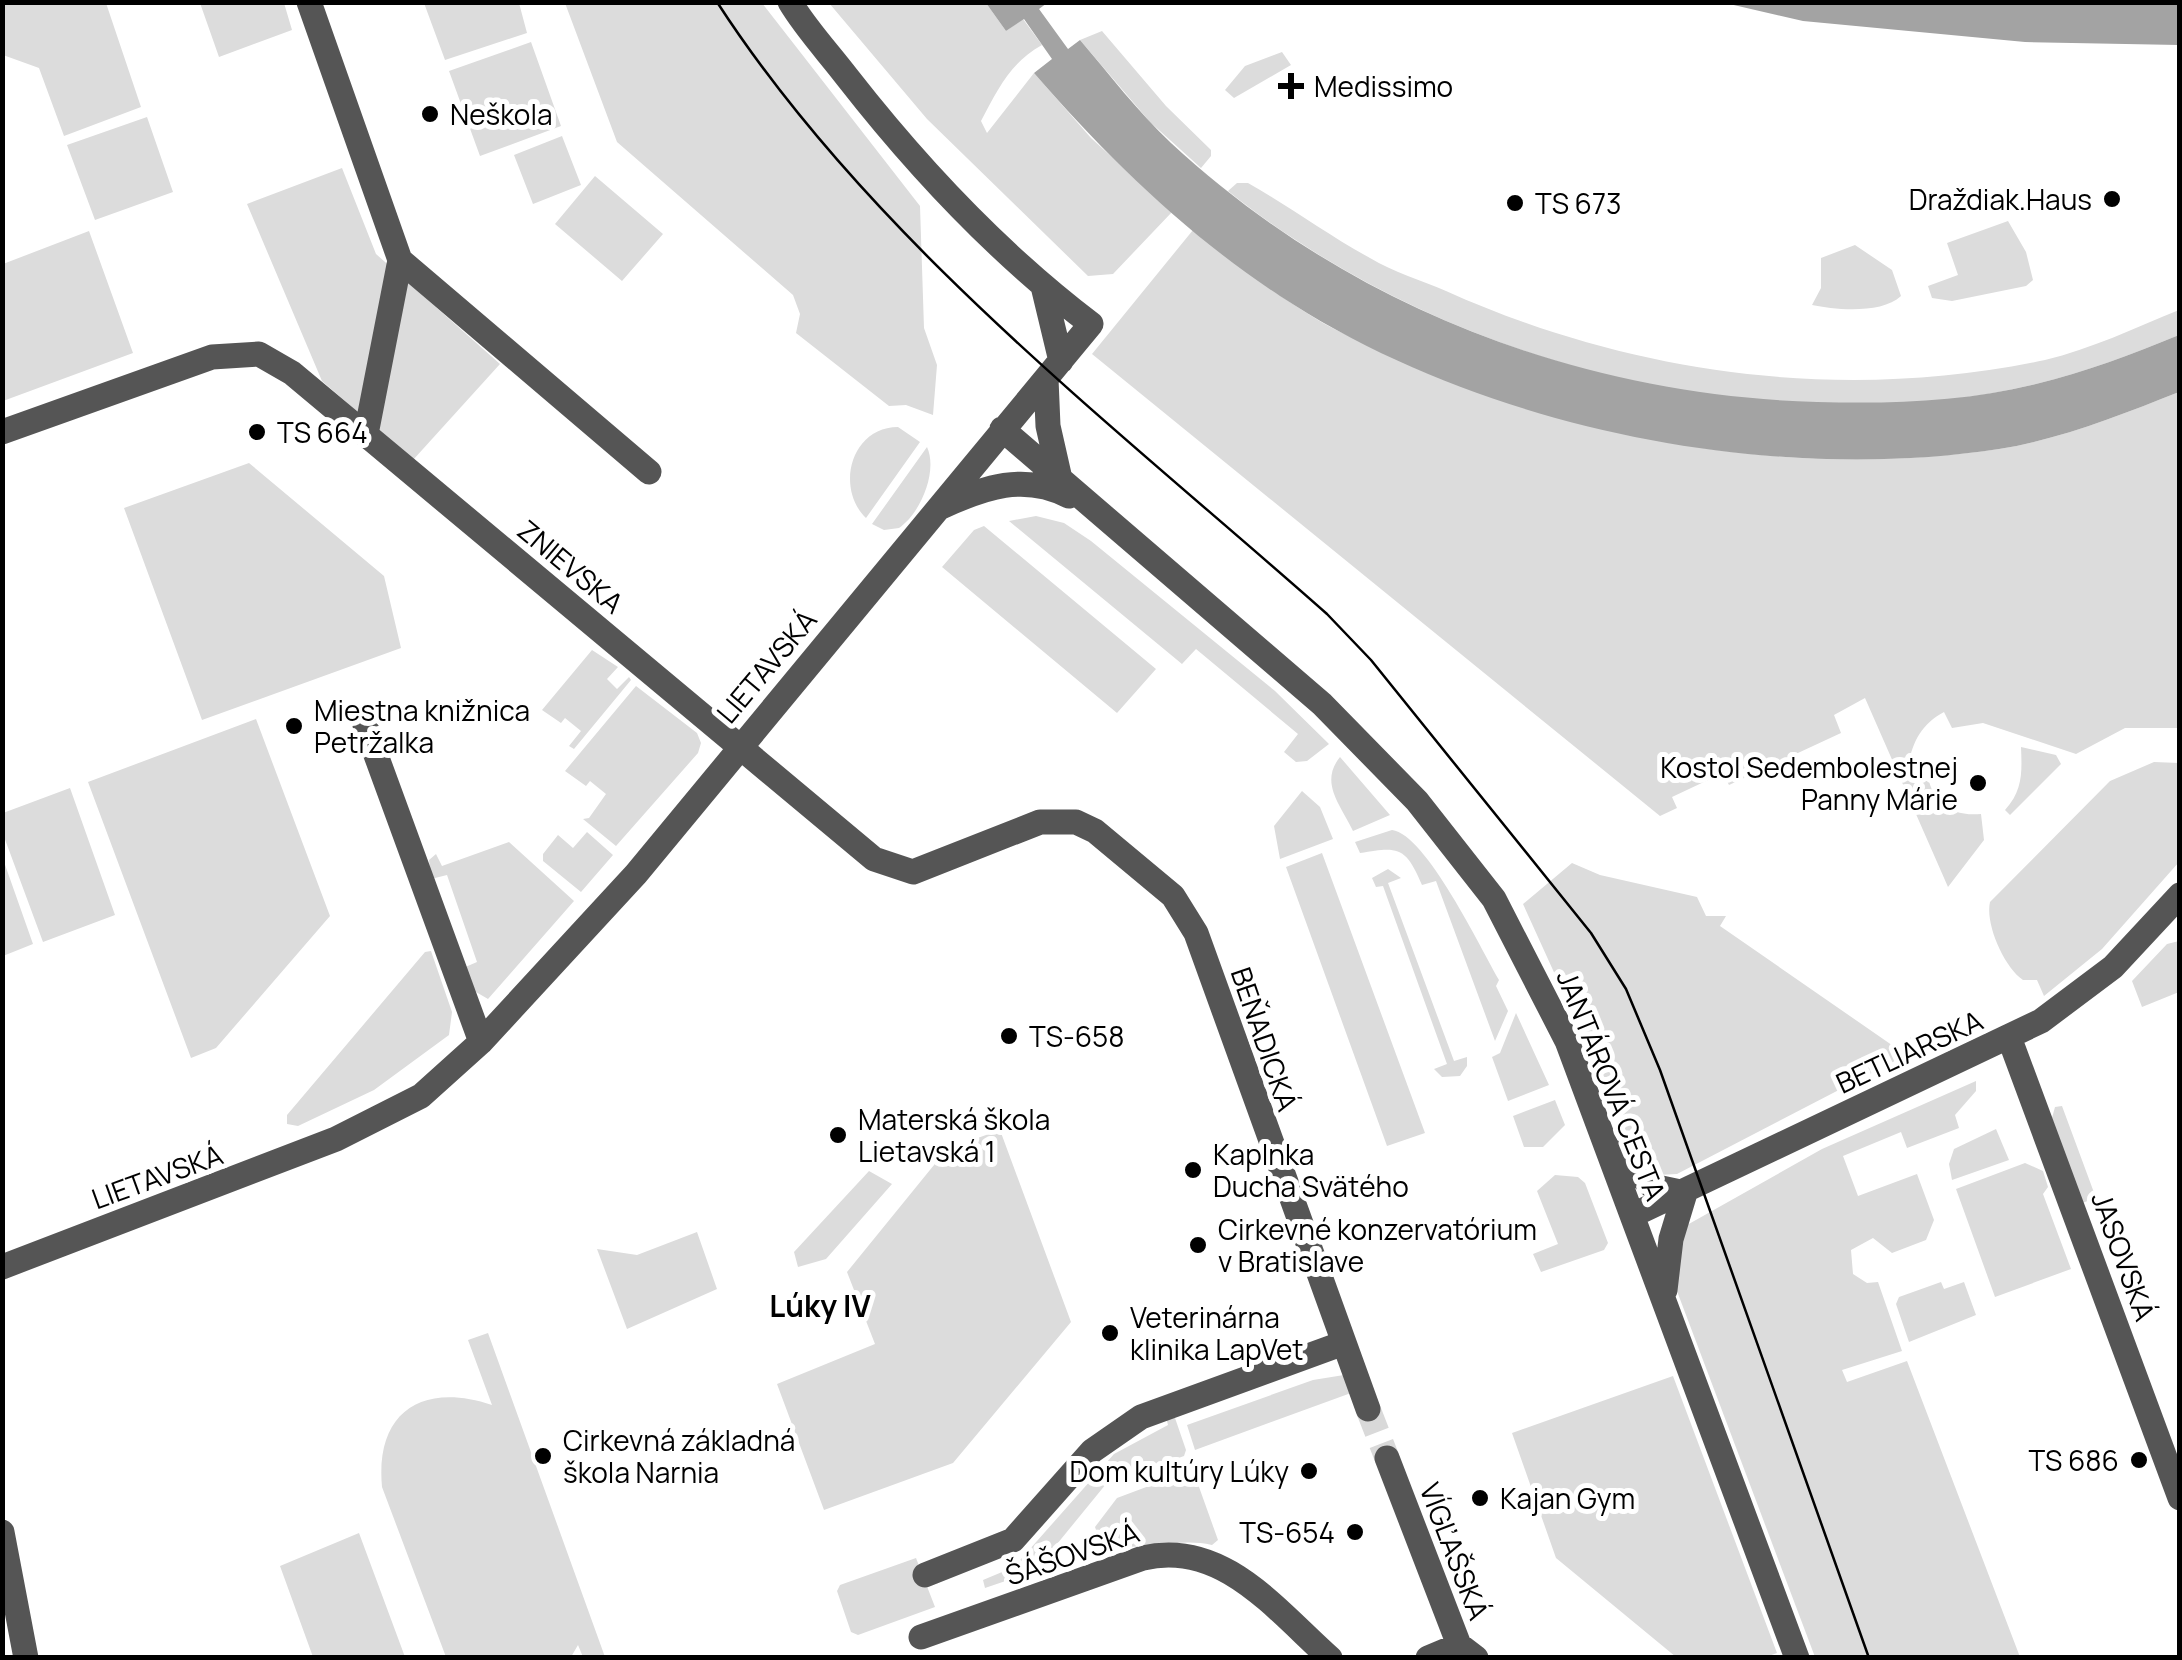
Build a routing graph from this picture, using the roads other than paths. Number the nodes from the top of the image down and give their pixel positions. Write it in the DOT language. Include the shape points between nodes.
graph roads {
  1 [pos="309,2"];
  2 [pos="790,2"];
  3 [pos="400,260"];
  4 [pos="1043,286"];
  5 [pos="1053,370"];
  6 [pos="1002,429"];
  7 [pos="2,432"];
  8 [pos="366,434"];
  9 [pos="648,472"];
  10 [pos="1060,479"];
  11 [pos="1095,510"];
  12 [pos="932,512"];
  13 [pos="365,724"];
  14 [pos="738,745"];
  15 [pos="2180,895"];
  16 [pos="2180,928"];
  17 [pos="2148,932"];
  18 [pos="2009,1037"];
  19 [pos="481,1042"];
  20 [pos="1604,1140"];
  21 [pos="1685,1192"];
  22 [pos="1633,1215"];
  23 [pos="29,1256"];
  24 [pos="2,1266"];
  25 [pos="2,1282"];
  26 [pos="1664,1296"];
  27 [pos="1342,1344"];
  28 [pos="1368,1409"];
  29 [pos="1387,1458"];
  30 [pos="2180,1498"];
  31 [pos="2,1532"];
  32 [pos="925,1575"];
  33 [pos="921,1636"];
  34 [pos="1467,1651"];
  35 [pos="26,1658"];
  36 [pos="1330,1658"];
  37 [pos="1428,1658"];
  38 [pos="1797,1658"];
  1 -- 3 [label="street"];
  2 -- 4 [label="street" via="891,133"];
  3 -- 8 [label="street"];
  3 -- 9 [label="street"];
  4 -- 5 [label="street"];
  4 -- 5 [label="street, LIETAVSKÁ" via="1092,324"];
  5 -- 6 [label="street, LIETAVSKÁ"];
  5 -- 10 [label="street" via="1048,426"];
  6 -- 10 [label="street, JANTÁROVÁ CESTA"];
  6 -- 12 [label="street, LIETAVSKÁ"];
  7 -- 8 [label="street, ZNIEVSKA" via="189,364 259,354"];
  8 -- 14 [label="street, ZNIEVSKA"];
  10 -- 11 [label="street, JANTÁROVÁ CESTA"];
  11 -- 12 [label="street" via="1028,482 974,492"];
  11 -- 20 [label="street, JANTÁROVÁ CESTA" via="1322,704 1448,838 1494,898 1528,960 1568,1041"];
  12 -- 14 [label="street, LIETAVSKÁ"];
  13 -- 19 [label="street"];
  14 -- 19 [label="street, LIETAVSKÁ" via="636,874"];
  14 -- 27 [label="street, BEŇADICKÁ" via="874,859 913,872 1040,822 1076,822 1173,896 1196,933"];
  15 -- 17 [label="street, BETLIARSKA"];
  16 -- 17 [label="street"];
  17 -- 18 [label="street, BETLIARSKA" via="2080,996"];
  18 -- 21 [label="street, BETLIARSKA"];
  18 -- 30 [label="street, JASOVSKÁ"];
  19 -- 23 [label="street, LIETAVSKÁ" via="421,1096 336,1139"];
  20 -- 21 [label="street" via="1652,1186"];
  20 -- 22 [label="street, JANTÁROVÁ CESTA"];
  21 -- 22 [label="street, BETLIARSKA"];
  21 -- 26 [label="street"];
  22 -- 26 [label="street, JANTÁROVÁ CESTA"];
  23 -- 24 [label="street, LIETAVSKÁ"];
  23 -- 25 [label="street"];
  26 -- 38 [label="street, JANTÁROVÁ CESTA"];
  27 -- 28 [label="street"];
  27 -- 32 [label="street" via="1141,1416 1092,1451 1013,1540"];
  29 -- 34 [label="street, VÍGĽAŠSKÁ"];
  31 -- 35 [label="street"];
  33 -- 36 [label="street, ŠÁŠOVSKÁ" via="1143,1558 1176,1554 1227,1568"];
  34 -- 37 [label="street"];
}
